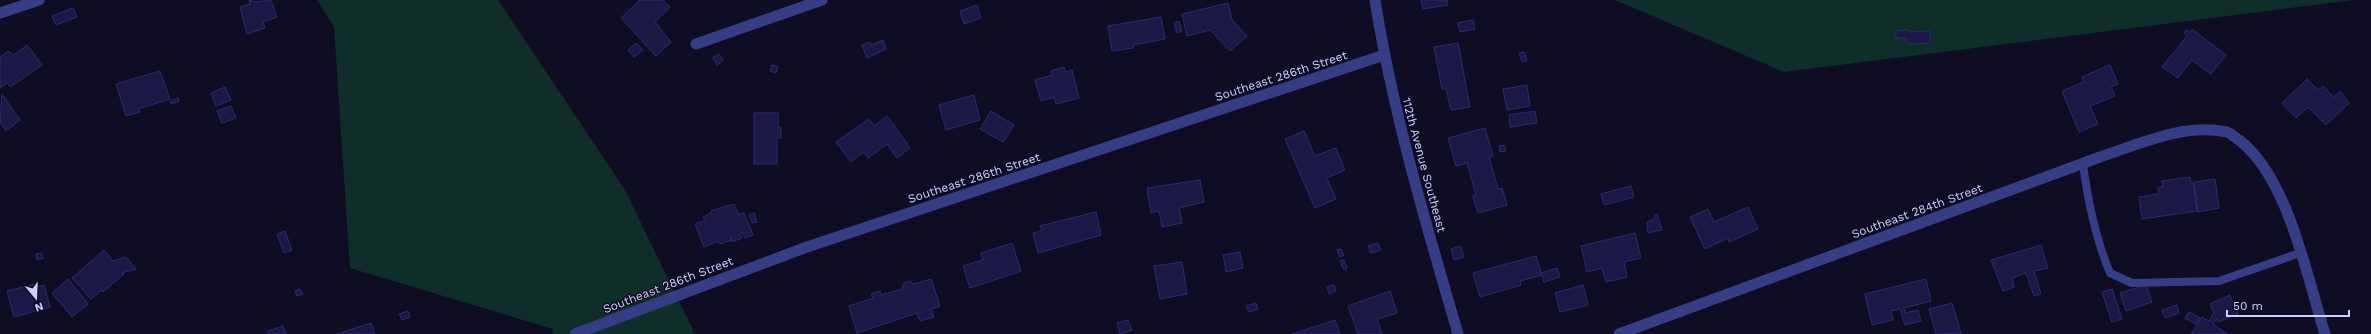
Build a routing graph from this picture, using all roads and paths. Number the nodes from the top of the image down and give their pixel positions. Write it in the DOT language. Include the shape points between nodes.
graph roads {
  1 [pos="39,0"];
  2 [pos="822,0"];
  3 [pos="1375,0"];
  4 [pos="0,13"];
  5 [pos="696,44"];
  6 [pos="1384,55"];
  7 [pos="2083,164"];
  8 [pos="2300,253"];
  9 [pos="575,334"];
  10 [pos="1458,334"];
  11 [pos="1619,334"];
  12 [pos="2325,334"];
  1 -- 4 [label="street"];
  2 -- 5 [label="street"];
  3 -- 6 [label="street, 112th Avenue Southeast"];
  6 -- 9 [label="street, Southeast 286th Street" via="807,247"];
  6 -- 10 [label="street, 112th Avenue Southeast" via="1405,150"];
  7 -- 8 [label="street, Southeast 284th Street" via="2163,136 2198,130 2228,132 2249,148 2266,168 2286,209"];
  7 -- 8 [label="lane" via="2090,212 2099,246 2110,273 2132,283 2219,282"];
  7 -- 11 [label="street, Southeast 284th Street"];
  8 -- 12 [label="street"];
}
